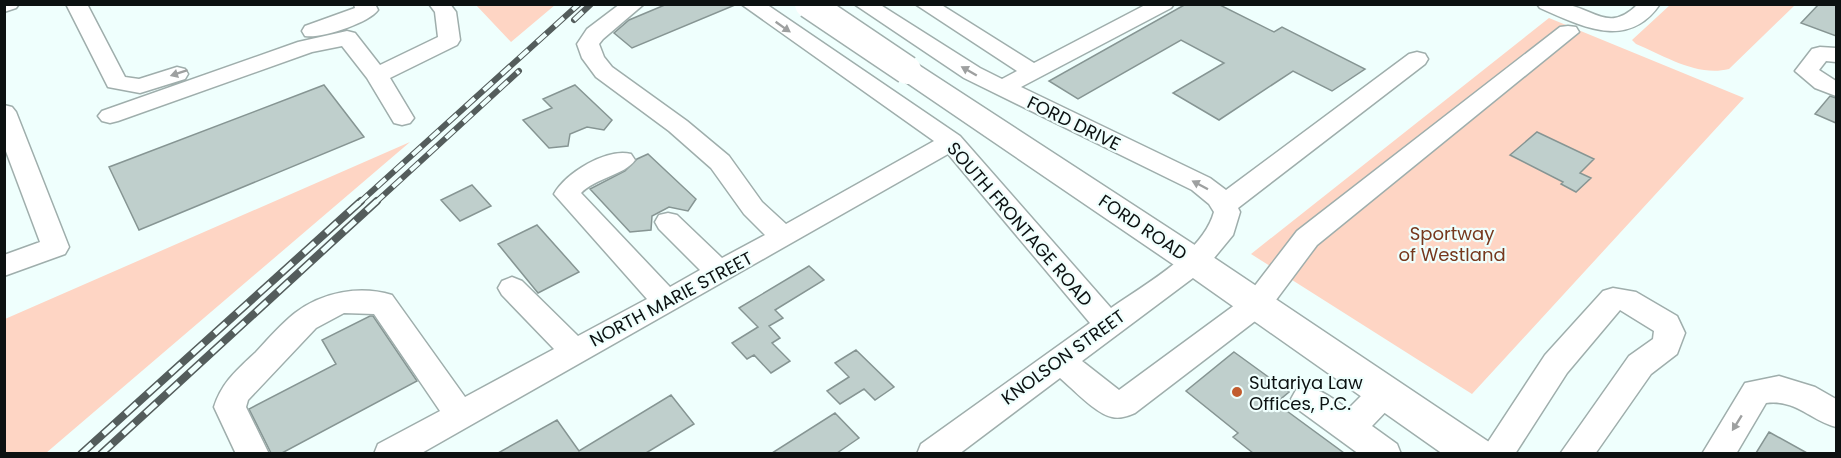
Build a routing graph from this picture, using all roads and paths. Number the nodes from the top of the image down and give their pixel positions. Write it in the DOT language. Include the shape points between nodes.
graph roads {
  1 [pos="9,4"];
  2 [pos="75,4"];
  3 [pos="364,4"];
  4 [pos="439,4"];
  5 [pos="634,4"];
  6 [pos="751,4"];
  7 [pos="809,4"];
  8 [pos="920,4"];
  9 [pos="925,4"];
  10 [pos="1164,4"];
  11 [pos="1547,4"];
  12 [pos="1650,4"];
  13 [pos="4,6"];
  14 [pos="879,14"];
  15 [pos="1568,32"];
  16 [pos="816,47"];
  17 [pos="1836,55"];
  18 [pos="1417,59"];
  19 [pos="1033,72"];
  20 [pos="377,76"];
  21 [pos="1002,87"];
  22 [pos="1836,89"];
  23 [pos="4,112"];
  24 [pos="110,116"];
  25 [pos="402,118"];
  26 [pos="951,142"];
  27 [pos="622,160"];
  28 [pos="1224,205"];
  29 [pos="668,222"];
  30 [pos="784,237"];
  31 [pos="1195,262"];
  32 [pos="4,266"];
  33 [pos="719,272"];
  34 [pos="512,288"];
  35 [pos="666,301"];
  36 [pos="1257,304"];
  37 [pos="1108,324"];
  38 [pos="574,351"];
  39 [pos="1060,360"];
  40 [pos="1385,392"];
  41 [pos="1307,399"];
  42 [pos="1836,414"];
  43 [pos="460,415"];
  44 [pos="1350,428"];
  45 [pos="254,453"];
  46 [pos="390,453"];
  47 [pos="933,453"];
  48 [pos="1385,453"];
  49 [pos="1475,453"];
  50 [pos="1496,453"];
  51 [pos="1576,453"];
  52 [pos="1718,453"];
  1 -- 13 [label="street"];
  3 -- 2 [label="street, one-way" via="368,10 355,17 140,86 116,82"];
  4 -- 20 [label="street" via="445,12 449,40"];
  5 -- 30 [label="street" via="595,34 588,44 593,58 604,72 720,162 753,208"];
  6 -- 16 [label="street, SOUTH FRONTAGE ROAD, one-way"];
  7 -- 31 [label="main road, FORD ROAD, bridge"];
  8 -- 14 [label="street"];
  9 -- 19 [label="street"];
  10 -- 19 [label="street"];
  11 -- 12 [label="street" via="1612,25 1625,24"];
  14 -- 16 [label="street"];
  21 -- 14 [label="street, FORD DRIVE, one-way" via="972,73"];
  15 -- 36 [label="street" via="1307,238"];
  16 -- 26 [label="street, SOUTH FRONTAGE ROAD"];
  17 -- 22 [label="street" via="1821,54 1806,71"];
  18 -- 28 [label="street"];
  19 -- 21 [label="street"];
  20 -- 24 [label="street" via="347,39 306,47"];
  20 -- 25 [label="street"];
  28 -- 21 [label="street, FORD DRIVE, one-way" via="1201,184"];
  23 -- 32 [label="street" via="55,247"];
  26 -- 30 [label="street, NORTH MARIE STREET"];
  26 -- 37 [label="street, SOUTH FRONTAGE ROAD"];
  27 -- 35 [label="street" via="583,178 567,194"];
  28 -- 31 [label="street" via="1228,219"];
  29 -- 33 [label="street"];
  30 -- 33 [label="street, NORTH MARIE STREET"];
  31 -- 36 [label="main road, FORD ROAD"];
  31 -- 37 [label="street, KNOLSON STREET"];
  33 -- 35 [label="street, NORTH MARIE STREET"];
  34 -- 38 [label="street"];
  35 -- 38 [label="street, NORTH MARIE STREET"];
  36 -- 39 [label="street" via="1124,404 1114,405"];
  36 -- 40 [label="main road, FORD ROAD"];
  37 -- 39 [label="street, KNOLSON STREET"];
  38 -- 43 [label="street, NORTH MARIE STREET"];
  39 -- 47 [label="street, KNOLSON STREET"];
  40 -- 44 [label="street"];
  40 -- 49 [label="main road, FORD ROAD"];
  41 -- 44 [label="street"];
  42 -- 52 [label="street, one-way" via="1804,396 1779,389 1756,392"];
  43 -- 45 [label="street" via="382,303 340,302 306,320 234,394 230,407"];
  43 -- 46 [label="street, NORTH MARIE STREET"];
  44 -- 48 [label="street"];
  50 -- 51 [label="street" via="1556,364 1613,299 1626,300 1667,324 1670,333 1666,346 1640,365"];
}
